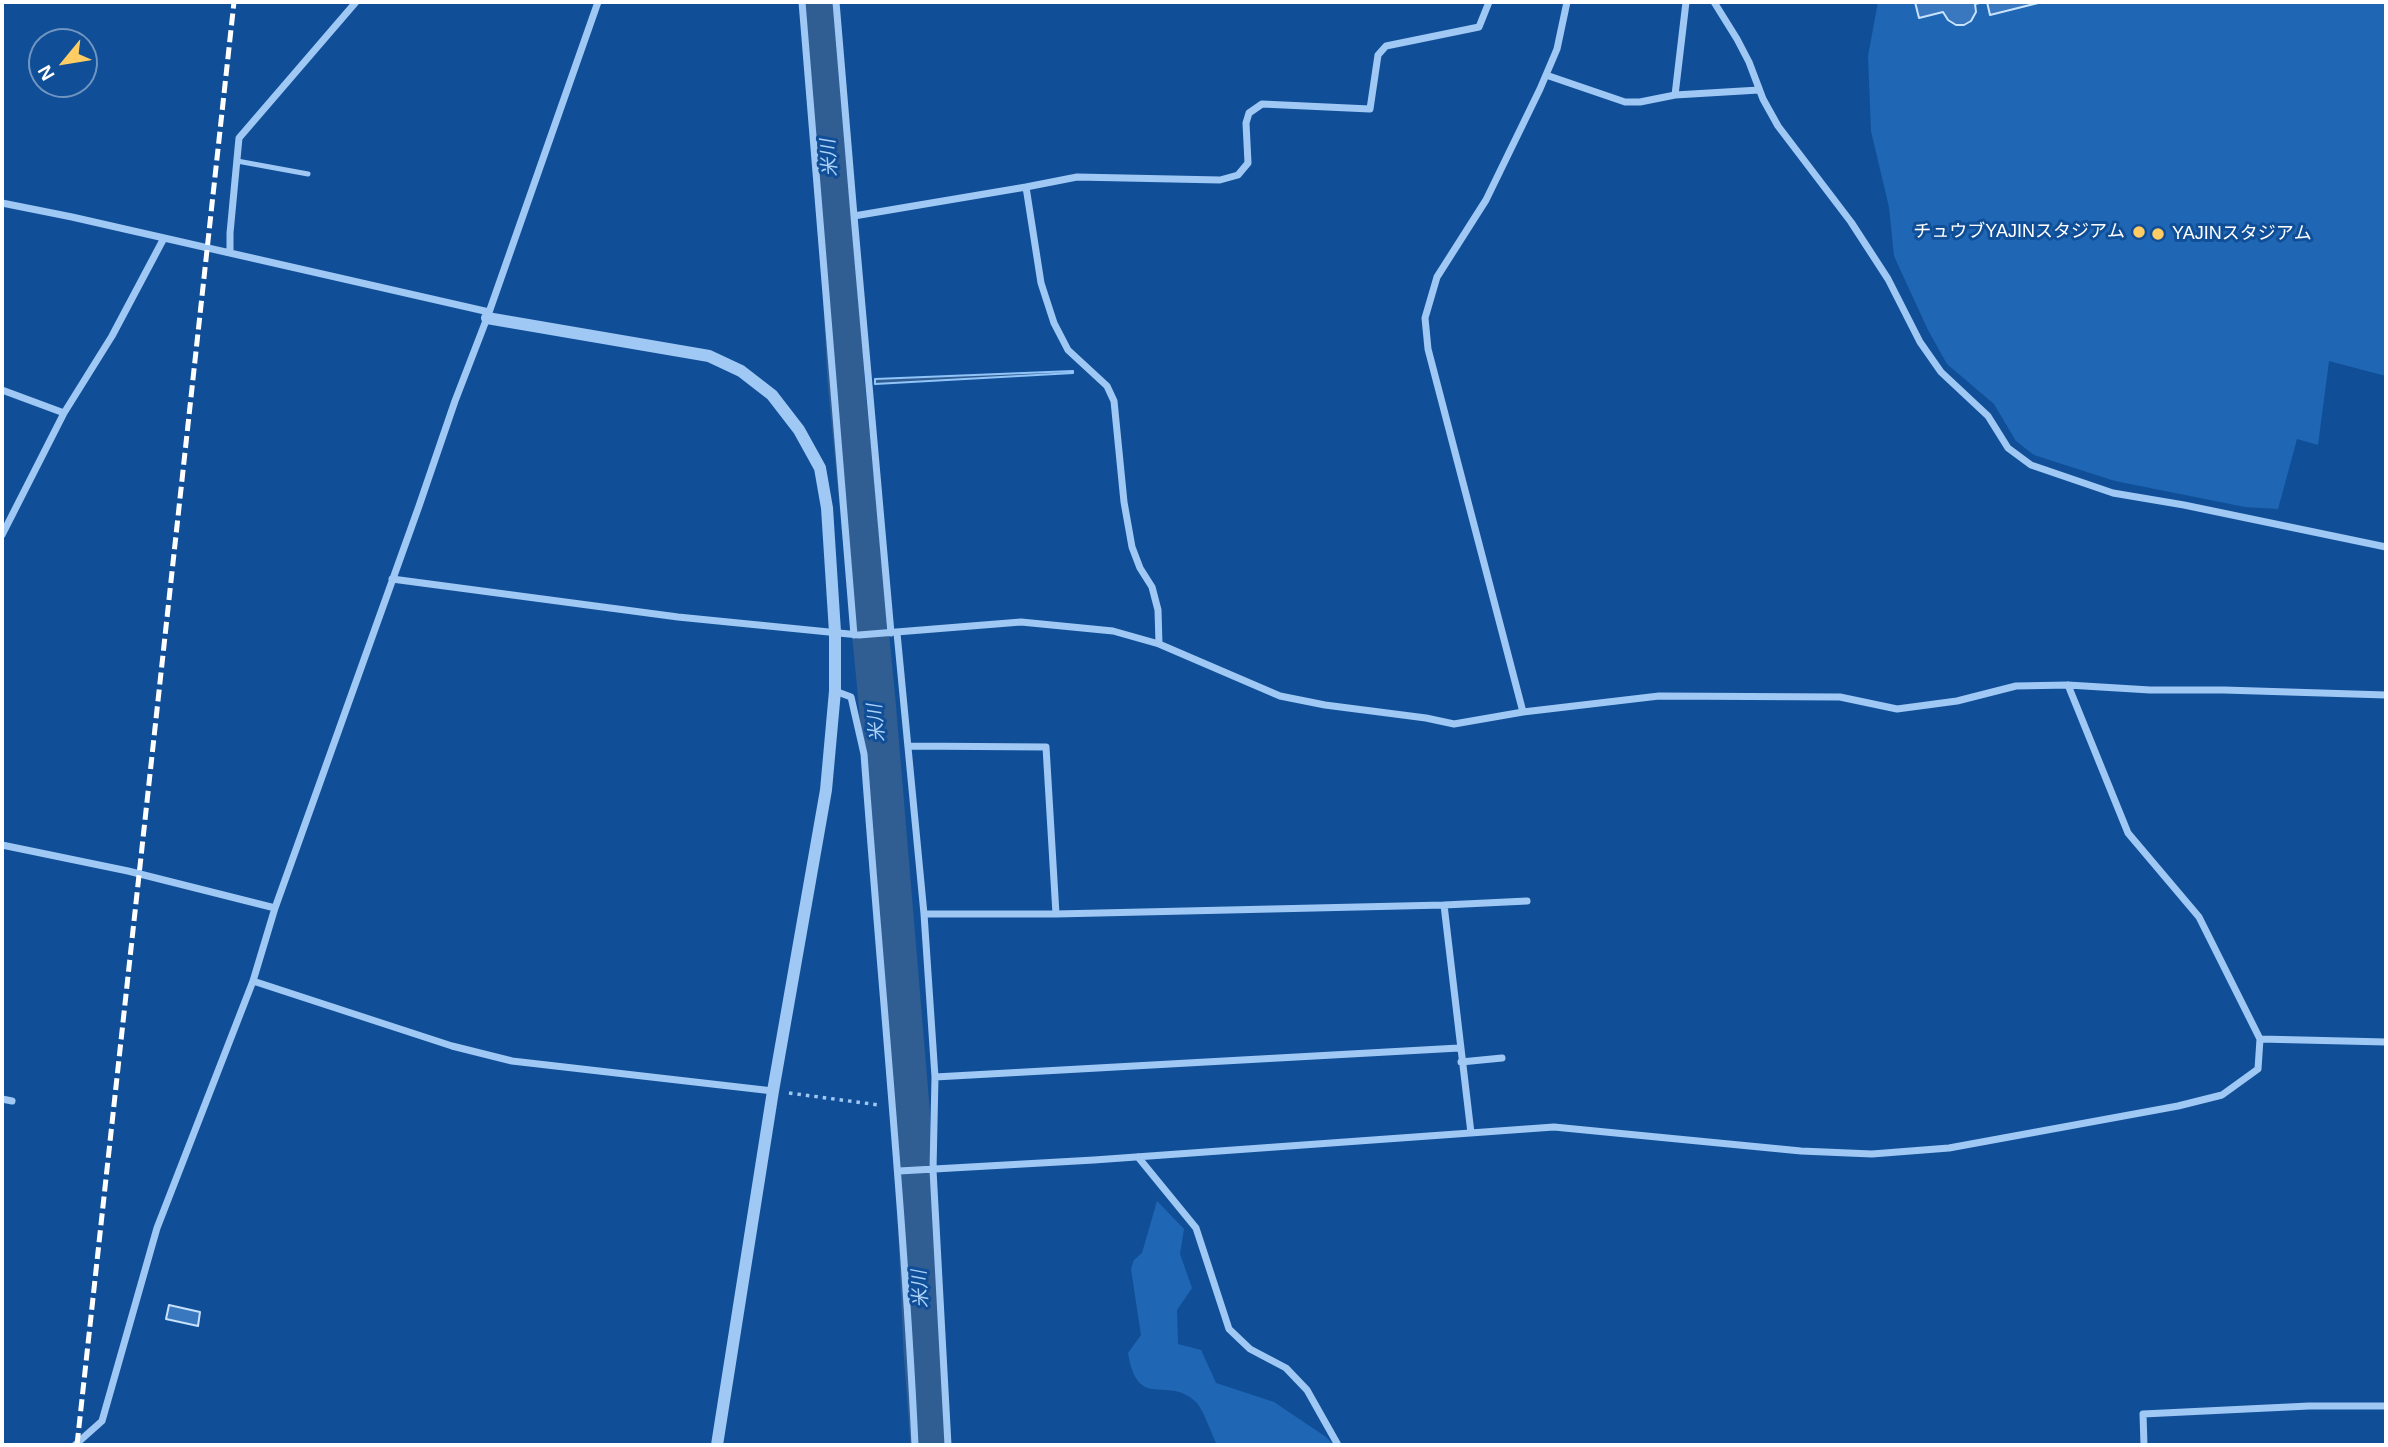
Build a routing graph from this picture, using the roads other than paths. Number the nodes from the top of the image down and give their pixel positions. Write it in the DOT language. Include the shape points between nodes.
graph roads {
  1 [pos="356,2"];
  2 [pos="597,2"];
  3 [pos="803,2"];
  4 [pos="836,2"];
  5 [pos="1489,2"];
  6 [pos="1567,2"];
  7 [pos="1686,2"];
  8 [pos="1714,2"];
  9 [pos="1546,75"];
  10 [pos="1759,90"];
  11 [pos="1675,95"];
  12 [pos="237,161"];
  13 [pos="308,174"];
  14 [pos="1026,187"];
  15 [pos="2,204"];
  16 [pos="854,216"];
  17 [pos="164,238"];
  18 [pos="230,253"];
  19 [pos="488,315"];
  20 [pos="2,390"];
  21 [pos="64,413"];
  22 [pos="2,535"];
  23 [pos="2386,547"];
  24 [pos="392,579"];
  25 [pos="835,632"];
  26 [pos="890,634"];
  27 [pos="857,635"];
  28 [pos="1159,644"];
  29 [pos="2068,685"];
  30 [pos="835,691"];
  31 [pos="2386,695"];
  32 [pos="1523,712"];
  33 [pos="908,746"];
  34 [pos="2,845"];
  35 [pos="1527,901"];
  36 [pos="1444,905"];
  37 [pos="275,908"];
  38 [pos="924,914"];
  39 [pos="1056,914"];
  40 [pos="253,981"];
  41 [pos="2260,1040"];
  42 [pos="2386,1042"];
  43 [pos="1460,1048"];
  44 [pos="1502,1058"];
  45 [pos="1461,1062"];
  46 [pos="935,1077"];
  47 [pos="773,1091"];
  48 [pos="2,1099"];
  49 [pos="12,1101"];
  50 [pos="1471,1133"];
  51 [pos="1138,1157"];
  52 [pos="933,1170"];
  53 [pos="899,1171"];
  54 [pos="2386,1406"];
  55 [pos="75,1445"];
  56 [pos="717,1445"];
  57 [pos="915,1445"];
  58 [pos="948,1445"];
  59 [pos="1338,1445"];
  60 [pos="2144,1445"];
  1 -- 12 [label="street" via="239,138"];
  2 -- 19 [label="street"];
  3 -- 27 [label="street"];
  4 -- 16 [label="street"];
  5 -- 14 [label="street" via="1479,27 1386,46 1378,55 1370,109 1262,104 1249,113 1248,163 1238,175 1220,180 1077,177"];
  6 -- 9 [label="street"];
  7 -- 11 [label="street"];
  8 -- 10 [label="street" via="1743,50"];
  9 -- 11 [label="street" via="1625,102"];
  9 -- 32 [label="street" via="1486,200 1437,277 1425,317 1428,349"];
  10 -- 11 [label="street"];
  10 -- 23 [label="street" via="1778,126 1888,279 1920,342 1941,372 1989,416 2008,448 2031,464 2113,493"];
  12 -- 13 [label="lane"];
  12 -- 18 [label="street"];
  14 -- 16 [label="street"];
  14 -- 28 [label="street" via="1041,283 1054,323 1068,350 1107,386 1114,401 1132,547 1152,587"];
  15 -- 17 [label="street"];
  16 -- 26 [label="street"];
  17 -- 18 [label="street"];
  17 -- 21 [label="street"];
  18 -- 19 [label="street"];
  19 -- 24 [label="street"];
  19 -- 25 [label="street" via="709,356 741,371 772,395 800,430 820,468"];
  20 -- 21 [label="street"];
  21 -- 22 [label="street"];
  24 -- 25 [label="street" via="678,617"];
  24 -- 37 [label="street"];
  25 -- 27 [label="street"];
  25 -- 30 [label="street"];
  26 -- 27 [label="street"];
  26 -- 28 [label="street" via="1021,622 1113,631"];
  26 -- 33 [label="street"];
  28 -- 32 [label="street" via="1280,696 1314,703 1454,724"];
  29 -- 31 [label="street"];
  29 -- 32 [label="street" via="2016,687 1897,709 1840,697 1659,696"];
  29 -- 41 [label="street" via="2128,833 2199,918"];
  30 -- 47 [label="street" via="826,790"];
  30 -- 53 [label="street" via="851,697 864,754"];
  33 -- 38 [label="street"];
  33 -- 39 [label="street" via="1046,747"];
  34 -- 37 [label="street"];
  35 -- 36 [label="street"];
  36 -- 39 [label="street"];
  36 -- 43 [label="street"];
  37 -- 40 [label="street"];
  38 -- 39 [label="street"];
  38 -- 46 [label="street"];
  40 -- 47 [label="street" via="512,1061"];
  40 -- 55 [label="street" via="157,1228 102,1421"];
  41 -- 42 [label="street"];
  41 -- 50 [label="street" via="2258,1069 2222,1095 1949,1148 1872,1154 1801,1151 1555,1127"];
  43 -- 45 [label="street"];
  43 -- 46 [label="street"];
  44 -- 45 [label="street"];
  45 -- 50 [label="street"];
  46 -- 52 [label="street"];
  47 -- 56 [label="street"];
  48 -- 49 [label="street"];
  50 -- 51 [label="street"];
  51 -- 52 [label="street"];
  51 -- 59 [label="street" via="1196,1228 1229,1329 1250,1349 1286,1368 1307,1390"];
  52 -- 53 [label="street"];
  52 -- 58 [label="street"];
  53 -- 57 [label="street"];
  54 -- 60 [label="street" via="2143,1414"];
}
